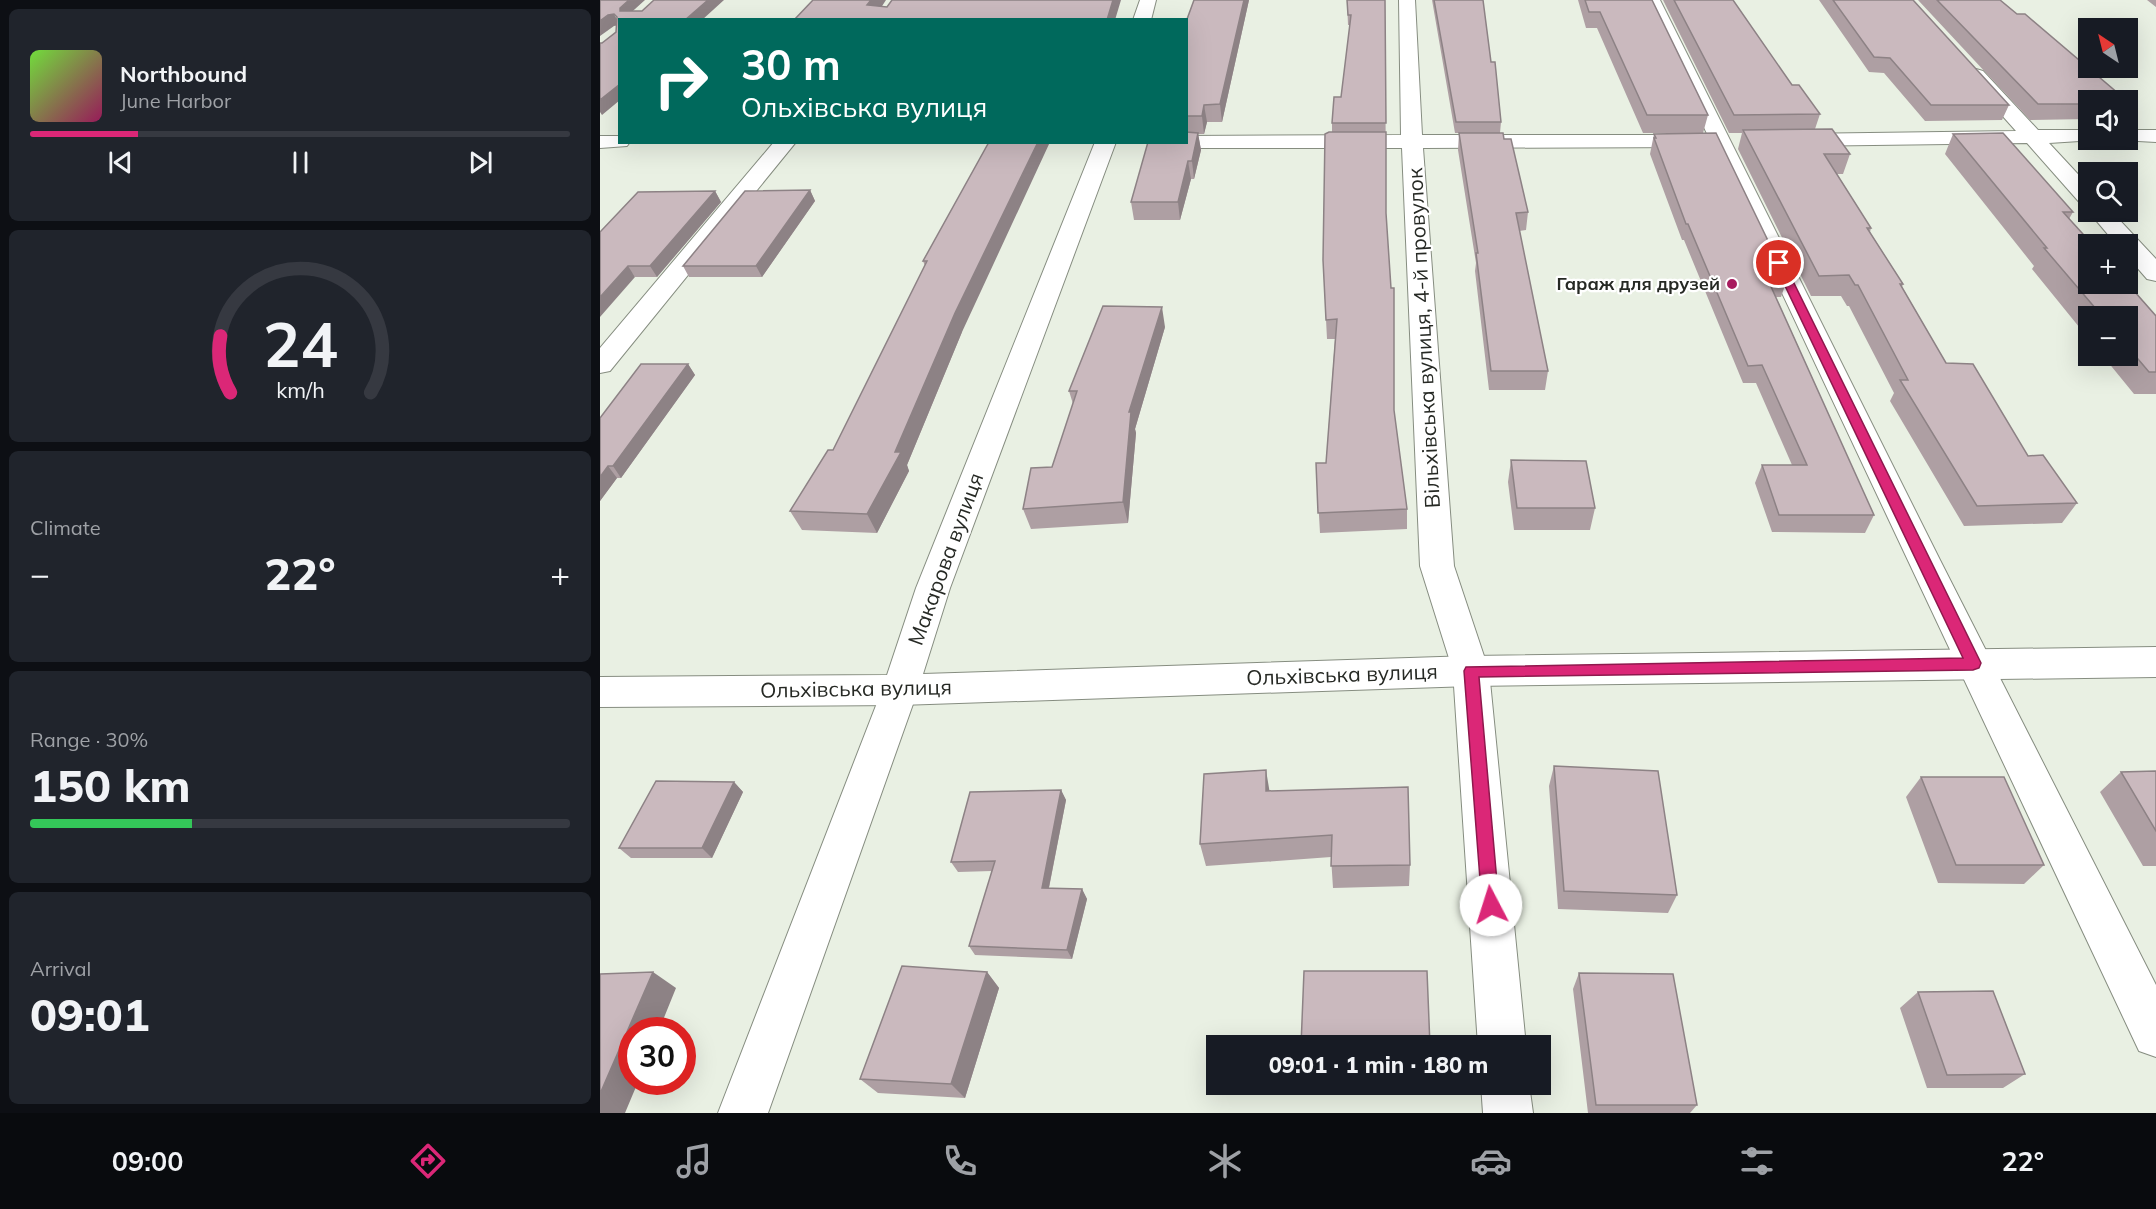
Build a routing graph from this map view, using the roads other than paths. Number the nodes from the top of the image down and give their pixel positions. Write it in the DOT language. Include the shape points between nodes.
graph roads {
  1 [pos="1148,0"];
  2 [pos="1407,0"];
  3 [pos="1652,0"];
  4 [pos="1143,18"];
  5 [pos="1961,59"];
  6 [pos="2032,136"];
  7 [pos="2078,136"];
  8 [pos="2138,136"];
  9 [pos="2156,136"];
  10 [pos="1412,140"];
  11 [pos="1780,140"];
  12 [pos="1732,141"];
  13 [pos="600,142"];
  14 [pos="618,142"];
  15 [pos="1188,142"];
  16 [pos="784,144"];
  17 [pos="1105,144"];
  18 [pos="2078,187"];
  19 [pos="2109,222"];
  20 [pos="2156,274"];
  21 [pos="600,365"];
  22 [pos="2156,662"];
  23 [pos="1973,663"];
  24 [pos="1471,671"];
  25 [pos="900,690"];
  26 [pos="600,692"];
  27 [pos="2156,1034"];
  28 [pos="1501,1035"];
  29 [pos="1506,1095"];
  30 [pos="743,1113"];
  31 [pos="1508,1113"];
  1 -- 4 [label="street"];
  2 -- 10 [label="street, Вільхівська вулиця, 4-й провулок"];
  3 -- 12 [label="street"];
  5 -- 6 [label="street"];
  6 -- 7 [label="street"];
  6 -- 11 [label="street"];
  6 -- 18 [label="street"];
  8 -- 9 [label="street"];
  10 -- 12 [label="street"];
  10 -- 15 [label="street"];
  10 -- 24 [label="street, Вільхівська вулиця, 4-й провулок" via="1437,566"];
  12 -- 23 [label="street"];
  13 -- 14 [label="street"];
  16 -- 21 [label="street"];
  17 -- 25 [label="street, Макарова вулиця" via="933,588"];
  19 -- 20 [label="street"];
  22 -- 23 [label="street, Ольхівська вулиця"];
  23 -- 24 [label="street, Ольхівська вулиця"];
  23 -- 27 [label="street"];
  24 -- 25 [label="street, Ольхівська вулиця"];
  24 -- 28 [label="street, Вільхівська вулиця, 4-й провулок"];
  25 -- 26 [label="street, Ольхівська вулиця"];
  25 -- 30 [label="street, Макарова вулиця"];
  29 -- 31 [label="street"];
}
